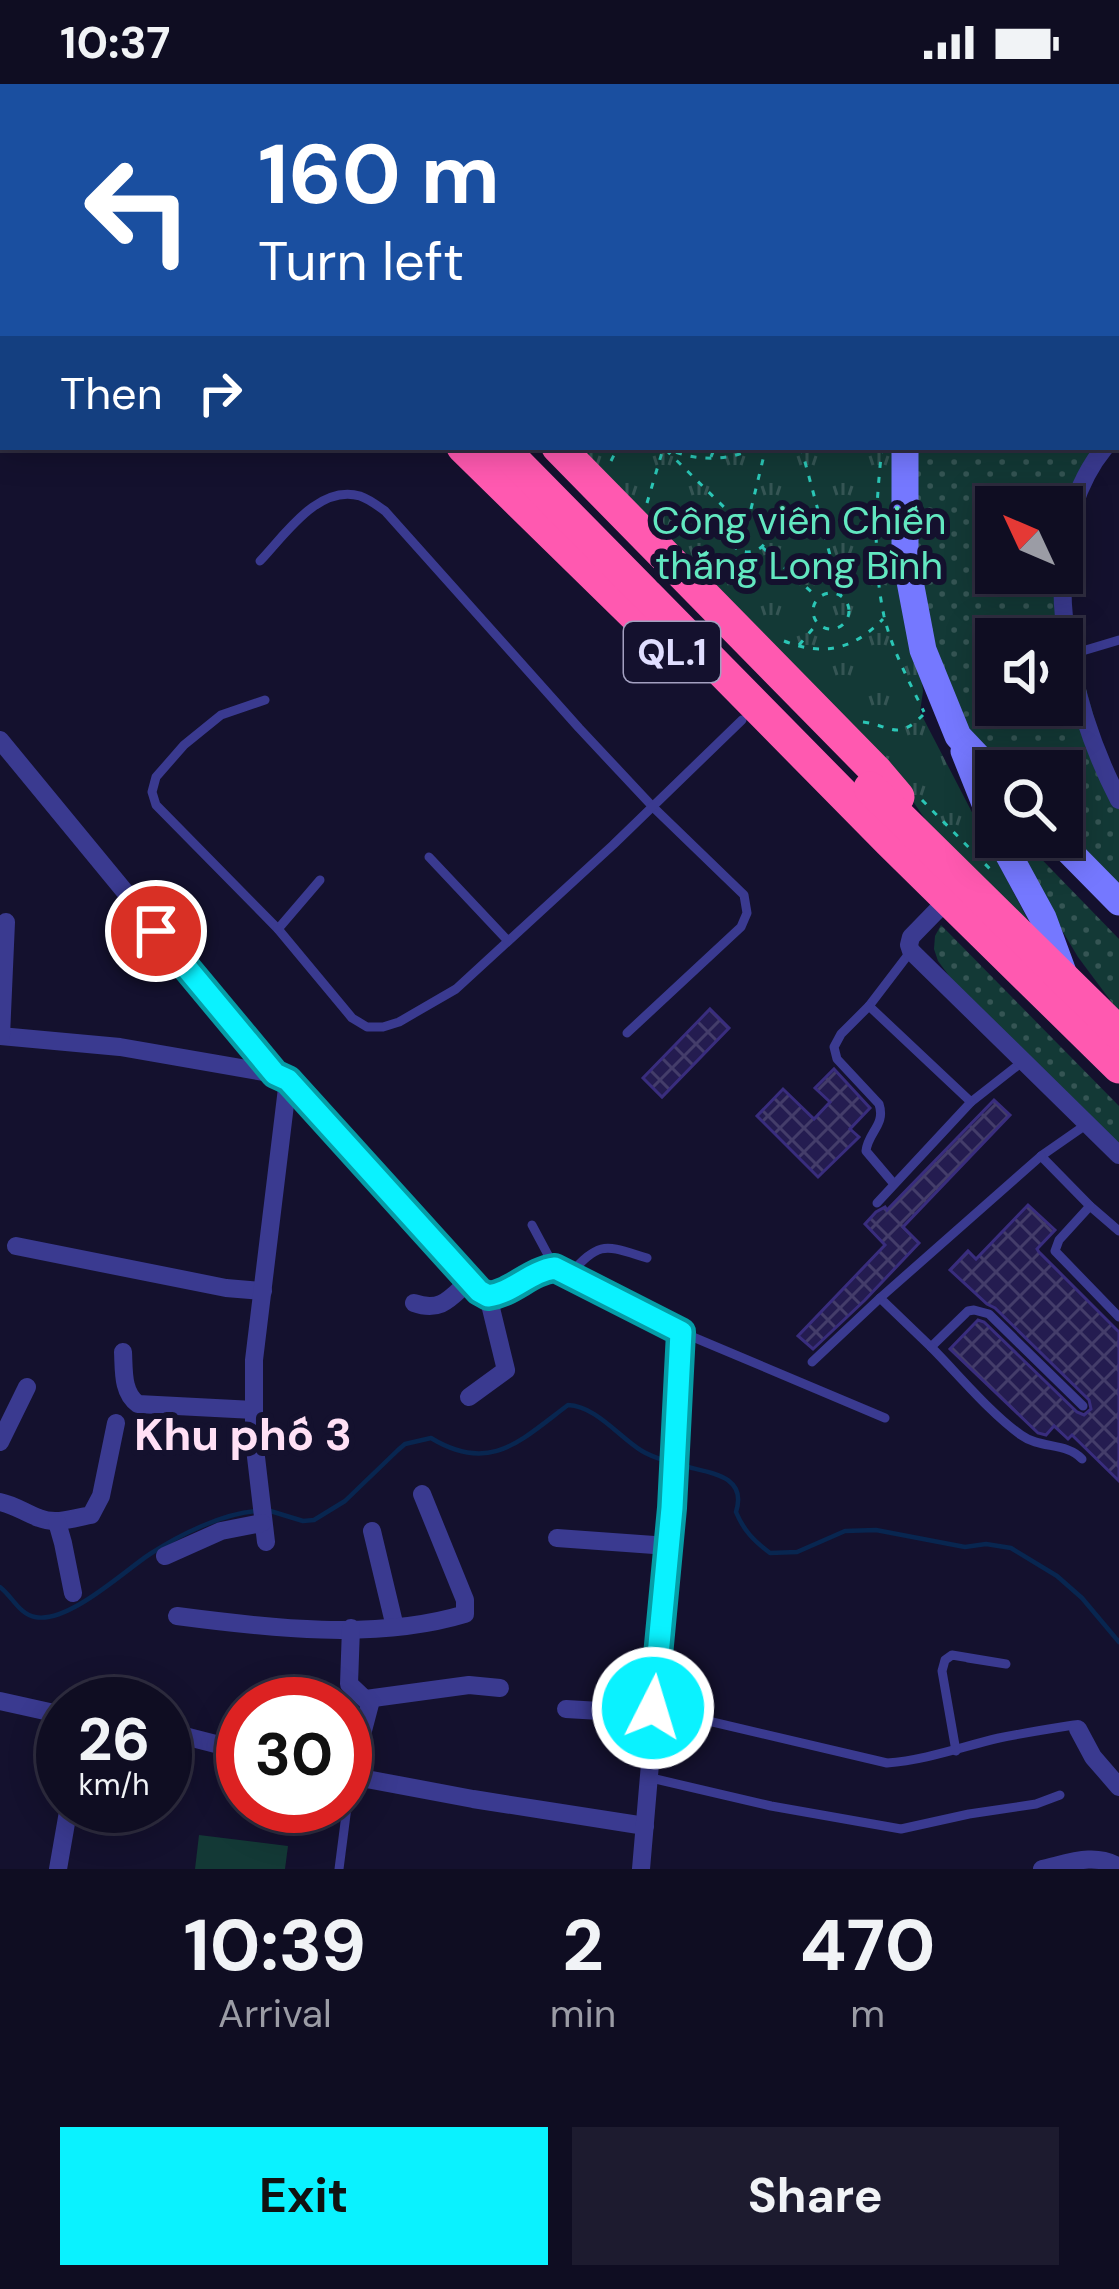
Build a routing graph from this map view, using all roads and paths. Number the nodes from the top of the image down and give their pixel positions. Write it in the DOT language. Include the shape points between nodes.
graph roads {
  1 [pos="466,450"];
  2 [pos="504,450"];
  3 [pos="533,450"];
  4 [pos="561,450"];
  5 [pos="616,450"];
  6 [pos="662,450"];
  7 [pos="666,450"];
  8 [pos="670,450"];
  9 [pos="714,450"];
  10 [pos="749,450"];
  11 [pos="765,450"];
  12 [pos="802,450"];
  13 [pos="882,450"];
  14 [pos="905,450"];
  15 [pos="1103,450"];
  16 [pos="711,459"];
  17 [pos="605,472"];
  18 [pos="751,509"];
  19 [pos="645,512"];
  20 [pos="733,516"];
  21 [pos="762,547"];
  22 [pos="736,548"];
  23 [pos="260,561"];
  24 [pos="709,576"];
  25 [pos="841,596"];
  26 [pos="819,598"];
  27 [pos="884,618"];
  28 [pos="1066,618"];
  29 [pos="818,624"];
  30 [pos="1119,640"];
  31 [pos="798,646"];
  32 [pos="783,650"];
  33 [pos="1083,651"];
  34 [pos="266,700"];
  35 [pos="1083,709"];
  36 [pos="742,720"];
  37 [pos="868,735"];
  38 [pos="958,736"];
  39 [pos="0,740"];
  40 [pos="975,754"];
  41 [pos="1114,776"];
  42 [pos="975,778"];
  43 [pos="915,790"];
  44 [pos="1119,800"];
  45 [pos="653,806"];
  46 [pos="901,837"];
  47 [pos="429,856"];
  48 [pos="1011,858"];
  49 [pos="1076,858"];
  50 [pos="320,880"];
  51 [pos="1002,880"];
  52 [pos="949,898"];
  53 [pos="1119,902"];
  54 [pos="6,922"];
  55 [pos="278,929"];
  56 [pos="508,941"];
  57 [pos="910,951"];
  58 [pos="1066,979"];
  59 [pos="869,1006"];
  60 [pos="1112,1019"];
  61 [pos="627,1033"];
  62 [pos="0,1036"];
  63 [pos="1022,1062"];
  64 [pos="1119,1067"];
  65 [pos="282,1077"];
  66 [pos="971,1102"];
  67 [pos="1088,1124"];
  68 [pos="1119,1155"];
  69 [pos="1041,1156"];
  70 [pos="894,1184"];
  71 [pos="877,1203"];
  72 [pos="1090,1206"];
  73 [pos="532,1225"];
  74 [pos="1119,1231"];
  75 [pos="16,1246"];
  76 [pos="647,1258"];
  77 [pos="552,1268"];
  78 [pos="568,1275"];
  79 [pos="470,1280"];
  80 [pos="263,1291"];
  81 [pos="488,1296"];
  82 [pos="880,1298"];
  83 [pos="414,1303"];
  84 [pos="1119,1317"];
  85 [pos="681,1332"];
  86 [pos="931,1347"];
  87 [pos="123,1352"];
  88 [pos="812,1362"];
  89 [pos="27,1387"];
  90 [pos="469,1397"];
  91 [pos="1083,1406"];
  92 [pos="254,1410"];
  93 [pos="885,1418"];
  94 [pos="116,1423"];
  95 [pos="0,1442"];
  96 [pos="1082,1459"];
  97 [pos="422,1494"];
  98 [pos="0,1502"];
  99 [pos="57,1522"];
  100 [pos="372,1531"];
  101 [pos="557,1538"];
  102 [pos="668,1546"];
  103 [pos="165,1556"];
  104 [pos="73,1593"];
  105 [pos="177,1616"];
  106 [pos="395,1627"];
  107 [pos="352,1628"];
  108 [pos="968,1658"];
  109 [pos="349,1677"];
  110 [pos="500,1688"];
  111 [pos="372,1698"];
  112 [pos="0,1701"];
  113 [pos="36,1709"];
  114 [pos="566,1709"];
  115 [pos="653,1711"];
  116 [pos="1078,1729"];
  117 [pos="956,1750"];
  118 [pos="647,1778"];
  119 [pos="372,1780"];
  120 [pos="1119,1787"];
  121 [pos="1060,1795"];
  122 [pos="645,1826"];
  123 [pos="64,1833"];
  124 [pos="342,1833"];
  125 [pos="1119,1867"];
  126 [pos="58,1869"];
  127 [pos="339,1869"];
  128 [pos="641,1869"];
  129 [pos="1042,1869"];
  1 -- 36 [label="highway, QL.1"];
  2 -- 46 [label="highway, QL.1"];
  3 -- 46 [label="highway, QL.1"];
  4 -- 46 [label="highway, QL.1" via="876,771 904,806"];
  5 -- 17 [label="path"];
  6 -- 19 [label="path"];
  7 -- 20 [label="path"];
  8 -- 16 [label="path"];
  9 -- 16 [label="path"];
  10 -- 16 [label="path"];
  11 -- 18 [label="path"];
  12 -- 25 [label="path"];
  13 -- 27 [label="path" via="875,540"];
  14 -- 38 [label="street" via="905,555 923,650"];
  15 -- 28 [label="street" via="1084,478 1068,530"];
  18 -- 20 [label="path"];
  18 -- 21 [label="path" via="768,521"];
  20 -- 22 [label="path" via="727,530"];
  21 -- 22 [label="path"];
  21 -- 26 [label="path"];
  22 -- 24 [label="path"];
  23 -- 45 [label="lane" via="316,504 338,494 362,496 385,511"];
  25 -- 26 [label="path"];
  25 -- 29 [label="path" via="849,612 844,623"];
  26 -- 29 [label="path"];
  27 -- 31 [label="path" via="851,644"];
  27 -- 37 [label="path" via="925,713 898,731 856,724"];
  29 -- 31 [label="path"];
  30 -- 33 [label="lane"];
  31 -- 32 [label="path" via="775,639"];
  34 -- 55 [label="lane" via="221,715 184,745 152,792 167,819"];
  35 -- 41 [label="street"];
  36 -- 45 [label="lane"];
  36 -- 46 [label="highway, QL.1" via="847,822"];
  38 -- 40 [label="street"];
  38 -- 42 [label="street"];
  39 -- 65 [label="street"];
  41 -- 44 [label="street"];
  43 -- 51 [label="path"];
  45 -- 56 [label="lane"];
  45 -- 61 [label="lane" via="731,880 747,913"];
  46 -- 52 [label="highway, QL.1"];
  46 -- 58 [label="highway, QL.1"];
  47 -- 56 [label="lane"];
  48 -- 58 [label="street"];
  49 -- 53 [label="street"];
  50 -- 55 [label="lane"];
  52 -- 57 [label="street" via="911,937"];
  52 -- 64 [label="highway, QL.1"];
  54 -- 62 [label="street"];
  55 -- 56 [label="lane" via="368,1027 398,1022 456,989"];
  57 -- 59 [label="lane"];
  57 -- 63 [label="street"];
  58 -- 60 [label="highway, QL.1"];
  59 -- 66 [label="lane"];
  59 -- 70 [label="lane" via="834,1047 879,1104 880,1125 866,1151"];
  62 -- 65 [label="street" via="120,1047"];
  63 -- 66 [label="lane"];
  63 -- 67 [label="street"];
  65 -- 79 [label="street"];
  65 -- 80 [label="street"];
  66 -- 70 [label="lane"];
  67 -- 68 [label="street"];
  67 -- 69 [label="lane"];
  69 -- 72 [label="lane"];
  69 -- 82 [label="lane"];
  70 -- 71 [label="lane"];
  72 -- 74 [label="lane"];
  72 -- 84 [label="lane" via="1055,1251"];
  73 -- 77 [label="lane"];
  75 -- 80 [label="street"];
  76 -- 78 [label="lane" via="596,1249"];
  77 -- 78 [label="lane"];
  77 -- 81 [label="street"];
  78 -- 85 [label="lane"];
  79 -- 81 [label="street"];
  79 -- 83 [label="street" via="437,1306"];
  80 -- 92 [label="street"];
  81 -- 90 [label="street" via="506,1370"];
  82 -- 86 [label="lane"];
  82 -- 88 [label="lane"];
  85 -- 93 [label="lane"];
  85 -- 102 [label="street"];
  86 -- 91 [label="lane" via="968,1311 989,1314"];
  86 -- 96 [label="lane" via="1018,1433"];
  87 -- 92 [label="street" via="127,1390 138,1405"];
  89 -- 95 [label="street"];
  92 -- 103 [label="street" via="264,1532 221,1532"];
  94 -- 99 [label="street" via="92,1515"];
  97 -- 106 [label="street" via="466,1610"];
  98 -- 99 [label="street"];
  99 -- 104 [label="street"];
  100 -- 106 [label="street"];
  101 -- 102 [label="street"];
  102 -- 115 [label="street"];
  105 -- 107 [label="street"];
  106 -- 107 [label="street"];
  107 -- 109 [label="street"];
  108 -- 117 [label="lane" via="952,1655 942,1671"];
  110 -- 111 [label="street"];
  112 -- 113 [label="street"];
  114 -- 115 [label="street"];
  115 -- 117 [label="lane" via="886,1763"];
  115 -- 118 [label="street"];
  116 -- 117 [label="lane"];
  116 -- 120 [label="street"];
  118 -- 121 [label="lane" via="901,1829"];
  118 -- 122 [label="street"];
  119 -- 122 [label="street"];
  122 -- 128 [label="street"];
  123 -- 126 [label="street"];
  124 -- 127 [label="lane"];
  125 -- 129 [label="street" via="1096,1858"];
}
